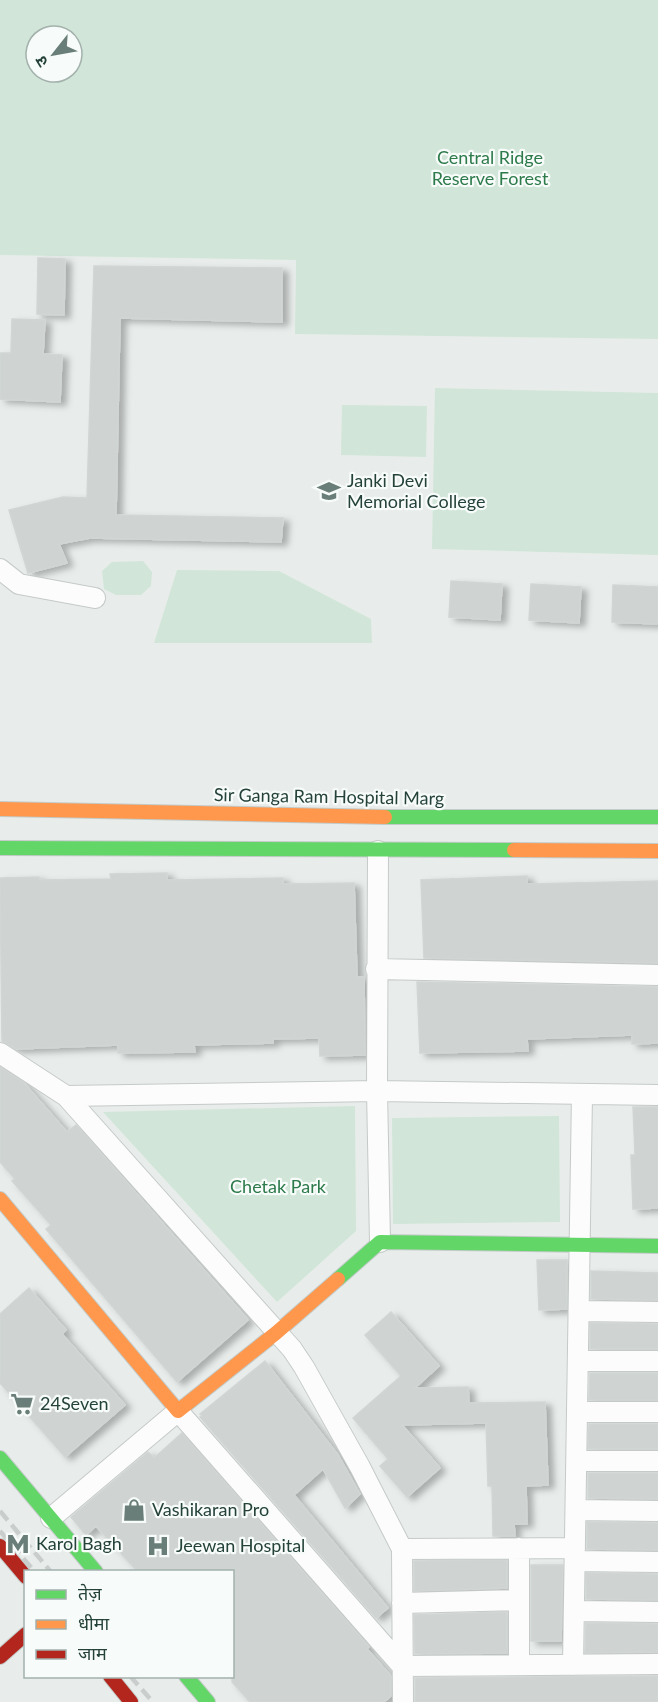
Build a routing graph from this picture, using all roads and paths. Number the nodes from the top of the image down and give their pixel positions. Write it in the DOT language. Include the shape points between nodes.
graph roads {
  1 [pos="0,569"];
  2 [pos="95,598"];
  3 [pos="0,809"];
  4 [pos="658,817"];
  5 [pos="379,834"];
  6 [pos="0,848"];
  7 [pos="658,851"];
  8 [pos="376,969"];
  9 [pos="658,975"];
  10 [pos="0,1053"];
  11 [pos="377,1091"];
  12 [pos="582,1094"];
  13 [pos="658,1095"];
  14 [pos="66,1096"];
  15 [pos="0,1199"];
  16 [pos="380,1242"];
  17 [pos="580,1245"];
  18 [pos="658,1246"];
  19 [pos="579,1311"];
  20 [pos="658,1312"];
  21 [pos="276,1333"];
  22 [pos="578,1361"];
  23 [pos="658,1361"];
  24 [pos="178,1411"];
  25 [pos="577,1412"];
  26 [pos="658,1412"];
  27 [pos="0,1458"];
  28 [pos="577,1461"];
  29 [pos="658,1461"];
  30 [pos="576,1509"];
  31 [pos="658,1511"];
  32 [pos="51,1518"];
  33 [pos="0,1546"];
  34 [pos="519,1548"];
  35 [pos="402,1549"];
  36 [pos="575,1555"];
  37 [pos="658,1562"];
  38 [pos="94,1570"];
  39 [pos="24,1574"];
  40 [pos="519,1600"];
  41 [pos="402,1603"];
  42 [pos="574,1611"];
  43 [pos="658,1612"];
  44 [pos="24,1636"];
  45 [pos="0,1657"];
  46 [pos="658,1664"];
  47 [pos="519,1665"];
  48 [pos="573,1665"];
  49 [pos="402,1666"];
  50 [pos="111,1678"];
  51 [pos="187,1678"];
  52 [pos="131,1702"];
  53 [pos="208,1702"];
  54 [pos="403,1702"];
  1 -- 2 [label="street" via="19,584"];
  3 -- 5 [label="street, Sir Ganga Ram Hospital Marg"];
  4 -- 5 [label="street, Sir Ganga Ram Hospital Marg"];
  5 -- 6 [label="street, Sir Ganga Ram Hospital Marg"];
  5 -- 7 [label="street, Sir Ganga Ram Hospital Marg"];
  5 -- 8 [label="street"];
  8 -- 9 [label="street"];
  8 -- 11 [label="street"];
  10 -- 14 [label="street"];
  11 -- 12 [label="street"];
  11 -- 14 [label="street"];
  11 -- 16 [label="street"];
  12 -- 13 [label="street"];
  12 -- 17 [label="street"];
  14 -- 21 [label="street"];
  15 -- 24 [label="street"];
  16 -- 17 [label="street"];
  16 -- 21 [label="street"];
  17 -- 18 [label="street"];
  17 -- 19 [label="street"];
  19 -- 20 [label="street"];
  19 -- 22 [label="street"];
  21 -- 24 [label="street"];
  21 -- 35 [label="street" via="304,1366"];
  22 -- 23 [label="street"];
  22 -- 25 [label="street"];
  24 -- 32 [label="street"];
  24 -- 49 [label="street"];
  25 -- 26 [label="street"];
  25 -- 28 [label="street"];
  27 -- 32 [label="street"];
  28 -- 29 [label="street"];
  28 -- 30 [label="street"];
  30 -- 31 [label="street"];
  30 -- 36 [label="street"];
  32 -- 38 [label="street"];
  33 -- 39 [label="street"];
  34 -- 35 [label="street"];
  34 -- 36 [label="street"];
  34 -- 40 [label="street"];
  35 -- 41 [label="street"];
  36 -- 37 [label="street"];
  36 -- 42 [label="street"];
  40 -- 41 [label="street"];
  40 -- 47 [label="street"];
  41 -- 49 [label="street"];
  42 -- 43 [label="street"];
  42 -- 48 [label="street"];
  44 -- 45 [label="street"];
  46 -- 48 [label="street"];
  47 -- 48 [label="street"];
  47 -- 49 [label="street"];
  49 -- 54 [label="street"];
  50 -- 52 [label="street"];
  51 -- 53 [label="street"];
}
